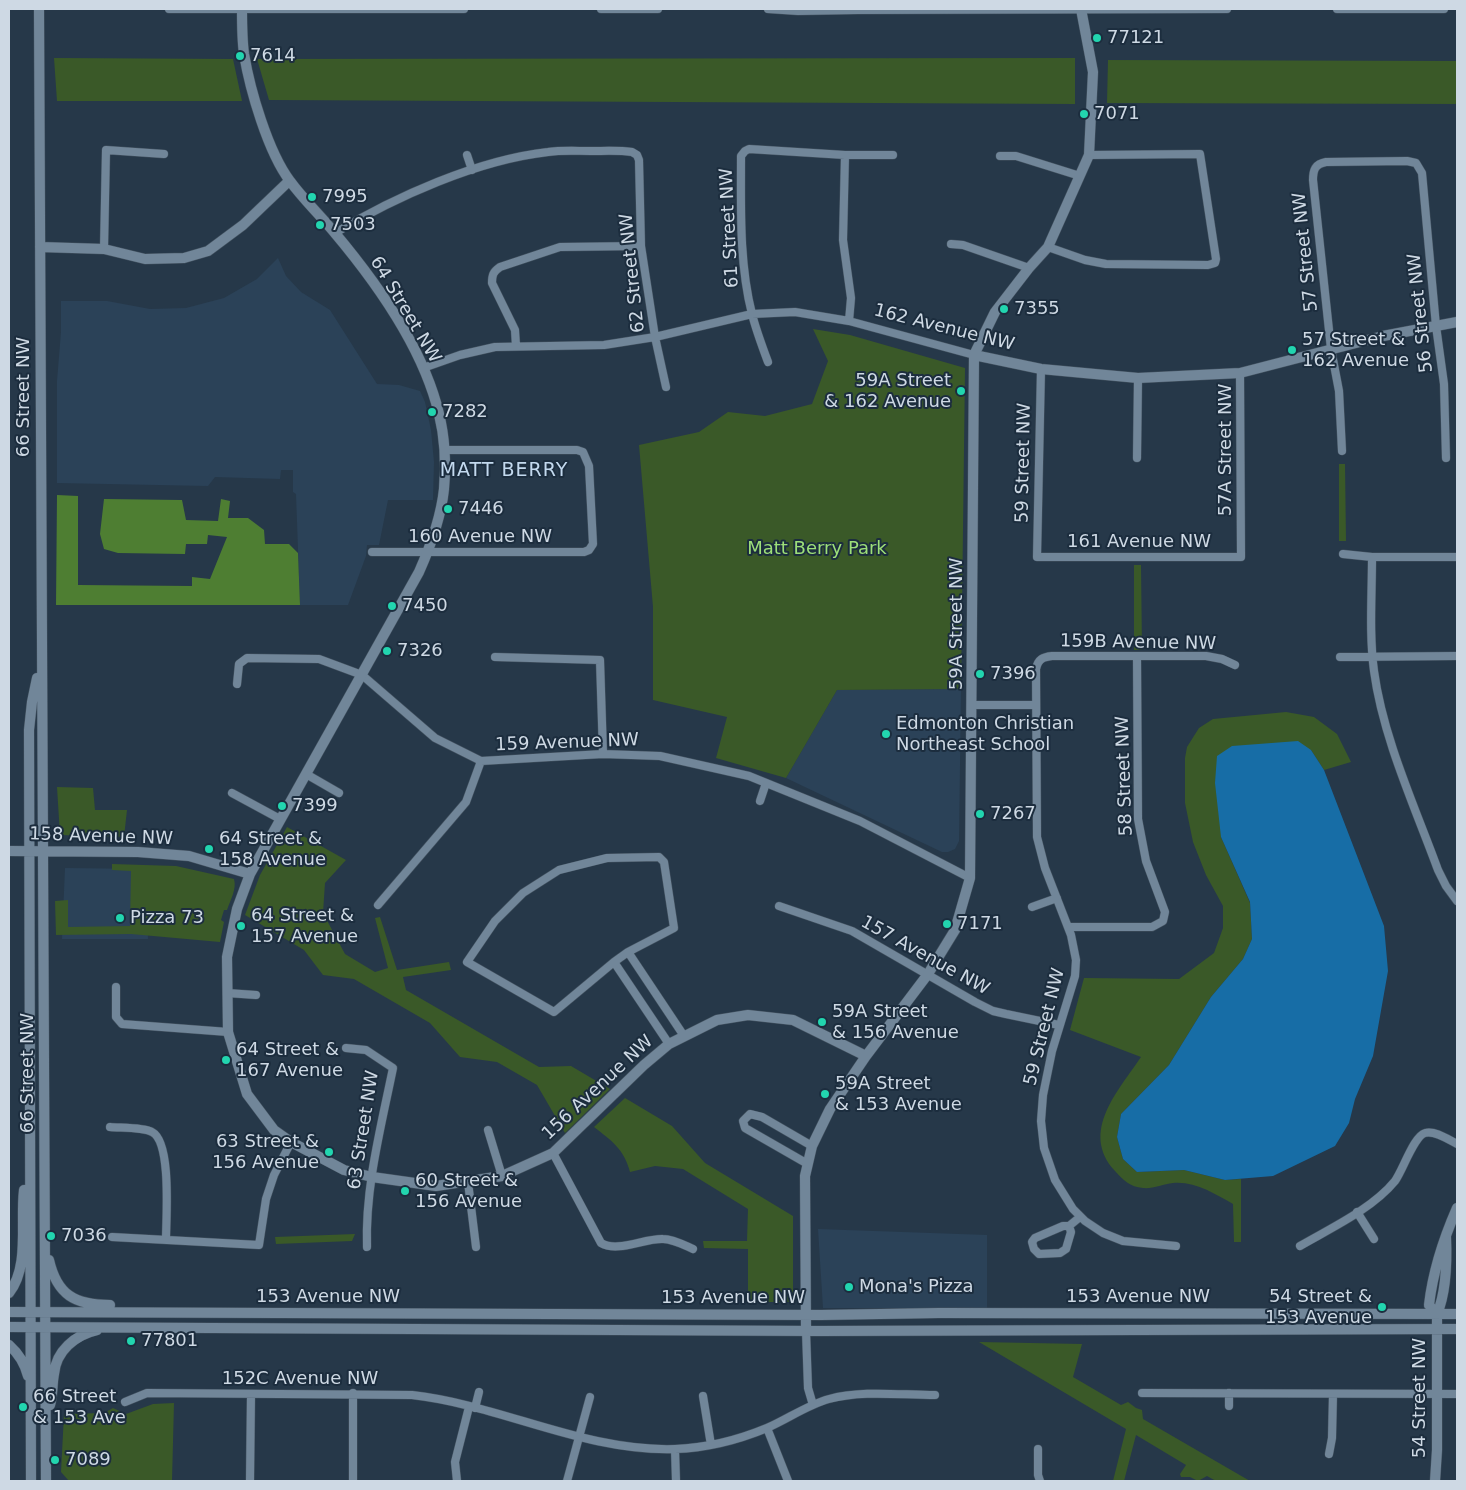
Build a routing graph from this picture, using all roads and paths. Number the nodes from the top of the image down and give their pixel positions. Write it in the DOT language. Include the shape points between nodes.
graph roads {
  1 [pos="39,9"];
  2 [pos="169,9"];
  3 [pos="242,9"];
  4 [pos="464,9"];
  5 [pos="601,9"];
  6 [pos="658,9"];
  7 [pos="768,9"];
  8 [pos="861,9"];
  9 [pos="1082,9"];
  10 [pos="1227,9"];
  11 [pos="1337,9"];
  12 [pos="1444,9"];
  13 [pos="164,154"];
  14 [pos="845,154"];
  15 [pos="467,155"];
  16 [pos="893,155"];
  17 [pos="1089,155"];
  18 [pos="1000,156"];
  19 [pos="1419,166"];
  20 [pos="472,170"];
  21 [pos="1080,176"];
  22 [pos="289,181"];
  23 [pos="335,233"];
  24 [pos="951,244"];
  25 [pos="641,246"];
  26 [pos="40,247"];
  27 [pos="1048,247"];
  28 [pos="104,249"];
  29 [pos="1029,268"];
  30 [pos="752,314"];
  31 [pos="849,321"];
  32 [pos="1457,322"];
  33 [pos="1436,326"];
  34 [pos="655,336"];
  35 [pos="516,346"];
  36 [pos="1332,349"];
  37 [pos="974,355"];
  38 [pos="768,362"];
  39 [pos="423,368"];
  40 [pos="1041,369"];
  41 [pos="1240,373"];
  42 [pos="1138,378"];
  43 [pos="666,387"];
  44 [pos="444,450"];
  45 [pos="1342,451"];
  46 [pos="1137,458"];
  47 [pos="1446,458"];
  48 [pos="372,552"];
  49 [pos="428,552"];
  50 [pos="1343,554"];
  51 [pos="1037,557"];
  52 [pos="1372,557"];
  53 [pos="1457,557"];
  54 [pos="1241,558"];
  55 [pos="1137,656"];
  56 [pos="1372,656"];
  57 [pos="1457,656"];
  58 [pos="495,657"];
  59 [pos="1340,657"];
  60 [pos="1040,660"];
  61 [pos="41,665"];
  62 [pos="1235,665"];
  63 [pos="362,675"];
  64 [pos="237,684"];
  65 [pos="973,705"];
  66 [pos="1035,705"];
  67 [pos="603,754"];
  68 [pos="481,761"];
  69 [pos="306,774"];
  70 [pos="766,783"];
  71 [pos="339,792"];
  72 [pos="232,793"];
  73 [pos="760,801"];
  74 [pos="280,819"];
  75 [pos="9,851"];
  76 [pos="29,851"];
  77 [pos="43,851"];
  78 [pos="250,874"];
  79 [pos="970,878"];
  80 [pos="1056,898"];
  81 [pos="1457,901"];
  82 [pos="378,905"];
  83 [pos="780,906"];
  84 [pos="1032,907"];
  85 [pos="1068,927"];
  86 [pos="628,952"];
  87 [pos="614,962"];
  88 [pos="928,974"];
  89 [pos="116,987"];
  90 [pos="227,993"];
  91 [pos="256,995"];
  92 [pos="1059,1025"];
  93 [pos="228,1032"];
  94 [pos="684,1036"];
  95 [pos="669,1044"];
  96 [pos="346,1048"];
  97 [pos="866,1056"];
  98 [pos="110,1127"];
  99 [pos="488,1130"];
  100 [pos="291,1142"];
  101 [pos="1457,1144"];
  102 [pos="812,1146"];
  103 [pos="30,1152"];
  104 [pos="553,1153"];
  105 [pos="806,1164"];
  106 [pos="502,1176"];
  107 [pos="372,1177"];
  108 [pos="468,1182"];
  109 [pos="1457,1208"];
  110 [pos="1358,1212"];
  111 [pos="1080,1217"];
  112 [pos="1069,1226"];
  113 [pos="112,1237"];
  114 [pos="1374,1239"];
  115 [pos="166,1240"];
  116 [pos="45,1246"];
  117 [pos="1176,1246"];
  118 [pos="1300,1246"];
  119 [pos="367,1247"];
  120 [pos="476,1247"];
  121 [pos="693,1249"];
  122 [pos="9,1293"];
  123 [pos="9,1312"];
  124 [pos="30,1312"];
  125 [pos="45,1312"];
  126 [pos="213,1313"];
  127 [pos="1437,1314"];
  128 [pos="1457,1314"];
  129 [pos="806,1315"];
  130 [pos="9,1327"];
  131 [pos="30,1327"];
  132 [pos="45,1327"];
  133 [pos="114,1327"];
  134 [pos="1437,1329"];
  135 [pos="1457,1329"];
  136 [pos="806,1331"];
  137 [pos="9,1345"];
  138 [pos="30,1385"];
  139 [pos="479,1392"];
  140 [pos="1142,1393"];
  141 [pos="1229,1393"];
  142 [pos="251,1394"];
  143 [pos="353,1394"];
  144 [pos="1333,1394"];
  145 [pos="1437,1394"];
  146 [pos="1457,1394"];
  147 [pos="934,1395"];
  148 [pos="703,1396"];
  149 [pos="590,1397"];
  150 [pos="125,1402"];
  151 [pos="813,1405"];
  152 [pos="1229,1406"];
  153 [pos="472,1408"];
  154 [pos="45,1426"];
  155 [pos="767,1428"];
  156 [pos="579,1436"];
  157 [pos="711,1445"];
  158 [pos="675,1449"];
  159 [pos="1038,1449"];
  160 [pos="1329,1454"];
  161 [pos="31,1481"];
  162 [pos="46,1481"];
  163 [pos="250,1481"];
  164 [pos="353,1481"];
  165 [pos="457,1481"];
  166 [pos="567,1481"];
  167 [pos="676,1481"];
  168 [pos="788,1481"];
  169 [pos="1040,1481"];
  170 [pos="1434,1481"];
  1 -- 26 [label="main road, 66 Street NW"];
  2 -- 3 [label="street"];
  3 -- 4 [label="street"];
  3 -- 22 [label="main road, 64 Street NW" via="242,38 248,73 267,136"];
  5 -- 6 [label="street"];
  7 -- 8 [label="street"];
  8 -- 9 [label="street"];
  9 -- 10 [label="street"];
  9 -- 17 [label="main road, 59A Street NW" via="1093,72"];
  11 -- 12 [label="street"];
  13 -- 28 [label="street" via="106,150"];
  14 -- 16 [label="street"];
  14 -- 30 [label="street, 61 Street NW" via="749,149 741,156 743,267"];
  14 -- 31 [label="street" via="843,240 851,298"];
  15 -- 20 [label="street"];
  17 -- 21 [label="main road, 59A Street NW"];
  17 -- 27 [label="street" via="1200,154 1216,259 1208,265 1106,264"];
  18 -- 21 [label="street" via="1016,156"];
  19 -- 33 [label="street, 56 Street NW"];
  19 -- 36 [label="street, 57 Street NW" via="1412,161 1350,161 1320,163 1314,169"];
  20 -- 23 [label="street" via="394,200"];
  20 -- 25 [label="street, 62 Street NW" via="550,151 626,151 637,155"];
  21 -- 27 [label="main road, 59A Street NW"];
  22 -- 23 [label="main road, 64 Street NW"];
  22 -- 28 [label="main road" via="243,225 208,251 184,258 145,259"];
  23 -- 39 [label="main road, 64 Street NW" via="377,289"];
  24 -- 29 [label="street" via="963,245"];
  25 -- 34 [label="street, 62 Street NW"];
  25 -- 35 [label="street" via="560,247 500,267 492,276 494,289 515,330"];
  26 -- 28 [label="main road"];
  26 -- 61 [label="main road, 66 Street NW"];
  27 -- 29 [label="main road, 59A Street NW"];
  29 -- 37 [label="main road, 59A Street NW" via="995,312"];
  30 -- 31 [label="street, 162 Avenue NW" via="795,312"];
  30 -- 34 [label="street, 162 Avenue NW"];
  30 -- 38 [label="street, 61 Street NW"];
  31 -- 37 [label="street, 162 Avenue NW"];
  32 -- 33 [label="main road, 162 Avenue NW"];
  33 -- 36 [label="main road, 162 Avenue NW"];
  33 -- 47 [label="street, 56 Street NW" via="1444,384"];
  34 -- 35 [label="street, 162 Avenue NW" via="604,345"];
  34 -- 43 [label="street, 62 Street NW"];
  35 -- 39 [label="street, 162 Avenue NW" via="478,350"];
  36 -- 41 [label="main road, 162 Avenue NW"];
  36 -- 45 [label="street, 57 Street NW" via="1340,397"];
  37 -- 40 [label="main road, 162 Avenue NW"];
  37 -- 65 [label="main road, 59A Street NW"];
  39 -- 44 [label="main road, 64 Street NW" via="439,414"];
  40 -- 42 [label="main road, 162 Avenue NW"];
  40 -- 51 [label="street, 59 Street NW"];
  41 -- 42 [label="main road, 162 Avenue NW"];
  41 -- 54 [label="street, 57A Street NW"];
  42 -- 46 [label="street"];
  44 -- 49 [label="main road, 64 Street NW" via="442,500"];
  44 -- 49 [label="street, 160 Avenue NW" via="583,452 589,466 593,544 584,552"];
  48 -- 49 [label="street, 160 Avenue NW"];
  49 -- 63 [label="main road, 64 Street NW"];
  50 -- 52 [label="street"];
  51 -- 54 [label="street, 161 Avenue NW"];
  52 -- 53 [label="street"];
  52 -- 56 [label="street"];
  55 -- 60 [label="street, 159B Avenue NW" via="1052,656"];
  55 -- 62 [label="street, 159B Avenue NW" via="1206,656"];
  55 -- 85 [label="street, 58 Street NW" via="1138,819 1146,861 1165,916 1163,921 1152,927"];
  56 -- 57 [label="street"];
  56 -- 59 [label="street"];
  56 -- 81 [label="street" via="1380,705 1391,744 1441,879"];
  58 -- 67 [label="street" via="600,660"];
  60 -- 66 [label="street, 59 Street NW" via="1036,669"];
  61 -- 76 [label="main road, 66 Street NW" via="29,730"];
  61 -- 77 [label="main road, 66 Street NW"];
  63 -- 64 [label="street, 159 Avenue NW" via="319,659 247,658 239,664"];
  63 -- 68 [label="street, 159 Avenue NW" via="435,738"];
  63 -- 69 [label="main road, 64 Street NW"];
  65 -- 66 [label="street"];
  65 -- 79 [label="main road, 59A Street NW"];
  66 -- 80 [label="street, 59 Street NW" via="1037,837"];
  67 -- 68 [label="street, 159 Avenue NW"];
  67 -- 70 [label="street, 159 Avenue NW" via="660,756 749,776"];
  68 -- 82 [label="street" via="466,802"];
  69 -- 71 [label="street"];
  69 -- 74 [label="main road, 64 Street NW"];
  70 -- 73 [label="street"];
  70 -- 79 [label="street, 159 Avenue NW" via="860,821"];
  72 -- 74 [label="street"];
  74 -- 78 [label="main road, 64 Street NW"];
  75 -- 76 [label="main road, 158 Avenue NW"];
  76 -- 77 [label="main road, 158 Avenue NW"];
  76 -- 103 [label="main road, 66 Street NW"];
  77 -- 78 [label="main road, 158 Avenue NW" via="188,856"];
  77 -- 116 [label="main road, 66 Street NW"];
  78 -- 90 [label="main road, 64 Street NW" via="237,909 227,957"];
  79 -- 88 [label="main road, 59A Street NW" via="955,930"];
  80 -- 84 [label="street"];
  80 -- 85 [label="street, 59 Street NW"];
  83 -- 88 [label="street, 157 Avenue NW" via="852,931"];
  85 -- 92 [label="street, 59 Street NW" via="1076,967"];
  86 -- 87 [label="street"];
  86 -- 87 [label="street" via="674,928 664,862 659,857 607,858 559,870 523,893 495,921 467,962 554,1012"];
  86 -- 94 [label="street"];
  87 -- 95 [label="street"];
  88 -- 92 [label="street, 157 Avenue NW" via="993,1011"];
  88 -- 97 [label="main road, 59A Street NW"];
  89 -- 93 [label="street" via="116,1017 122,1024"];
  90 -- 91 [label="street"];
  90 -- 93 [label="main road, 64 Street NW"];
  92 -- 111 [label="street, 59 Street NW" via="1043,1096 1041,1130 1054,1180"];
  93 -- 100 [label="main road, 64 Street NW" via="247,1094 274,1130"];
  94 -- 95 [label="main road, 156 Avenue NW"];
  94 -- 97 [label="main road, 156 Avenue NW" via="717,1020 748,1015 792,1020"];
  95 -- 104 [label="main road, 156 Avenue NW"];
  96 -- 107 [label="street, 63 Street NW" via="366,1050 393,1068"];
  97 -- 102 [label="main road, 59A Street NW" via="830,1109"];
  98 -- 115 [label="street" via="148,1130 158,1137 167,1177"];
  99 -- 106 [label="street"];
  100 -- 107 [label="main road, 156 Avenue NW" via="344,1170"];
  100 -- 115 [label="street" via="266,1199 259,1245"];
  101 -- 110 [label="street" via="1434,1134 1426,1133 1418,1138 1390,1187"];
  102 -- 105 [label="main road, 59A Street NW"];
  102 -- 105 [label="street" via="762,1117 750,1114 743,1121 745,1128"];
  103 -- 122 [label="main road" via="22,1206 22,1263"];
  103 -- 124 [label="main road, 66 Street NW"];
  104 -- 106 [label="main road, 156 Avenue NW"];
  104 -- 121 [label="street" via="601,1243 607,1246 662,1239"];
  105 -- 129 [label="main road, 59A Street NW"];
  106 -- 108 [label="main road, 156 Avenue NW"];
  107 -- 108 [label="main road, 156 Avenue NW" via="436,1186"];
  107 -- 119 [label="street, 63 Street NW" via="366,1219"];
  108 -- 120 [label="street"];
  109 -- 127 [label="main road, 54 Street NW" via="1437,1258 1429,1305"];
  110 -- 114 [label="street"];
  110 -- 118 [label="street"];
  111 -- 112 [label="street"];
  111 -- 117 [label="street, 59 Street NW" via="1103,1233 1123,1240"];
  112 -- 112 [label="street" via="1035,1238 1032,1242 1034,1249 1039,1254 1063,1252 1071,1232"];
  113 -- 115 [label="street"];
  116 -- 125 [label="main road, 66 Street NW"];
  116 -- 126 [label="main road" via="58,1284 82,1303 162,1306"];
  123 -- 124 [label="main road, 153 Avenue NW"];
  124 -- 125 [label="main road, 153 Avenue NW"];
  124 -- 131 [label="main road, 66 Street NW"];
  125 -- 126 [label="main road, 153 Avenue NW"];
  125 -- 132 [label="main road, 66 Street NW"];
  126 -- 129 [label="main road, 153 Avenue NW"];
  127 -- 128 [label="main road, 153 Avenue NW"];
  127 -- 129 [label="main road, 153 Avenue NW"];
  127 -- 134 [label="main road, 54 Street NW"];
  129 -- 136 [label="main road, 59A Street NW"];
  130 -- 131 [label="main road, 153 Avenue NW"];
  131 -- 132 [label="main road, 153 Avenue NW"];
  131 -- 138 [label="main road, 66 Street NW"];
  132 -- 133 [label="main road, 153 Avenue NW"];
  132 -- 154 [label="main road, 66 Street NW"];
  133 -- 136 [label="main road, 153 Avenue NW"];
  133 -- 154 [label="main road" via="89,1332 65,1347 57,1360"];
  134 -- 135 [label="main road, 153 Avenue NW"];
  134 -- 136 [label="main road, 153 Avenue NW"];
  134 -- 145 [label="main road, 54 Street NW"];
  136 -- 151 [label="street, 59A Street NW" via="808,1388"];
  137 -- 138 [label="main road" via="26,1368"];
  138 -- 161 [label="main road, 66 Street NW"];
  139 -- 153 [label="street"];
  140 -- 141 [label="street"];
  141 -- 144 [label="street"];
  141 -- 152 [label="street"];
  142 -- 143 [label="street, 152C Avenue NW"];
  142 -- 150 [label="street, 152C Avenue NW" via="147,1394"];
  142 -- 163 [label="street"];
  143 -- 153 [label="street, 152C Avenue NW" via="412,1395"];
  143 -- 164 [label="street"];
  144 -- 145 [label="street"];
  144 -- 160 [label="street"];
  145 -- 146 [label="street"];
  145 -- 170 [label="main road, 54 Street NW"];
  147 -- 151 [label="street, 152C Avenue NW" via="854,1395"];
  148 -- 157 [label="street"];
  149 -- 156 [label="street"];
  151 -- 155 [label="street, 152C Avenue NW"];
  153 -- 156 [label="street, 152C Avenue NW"];
  153 -- 165 [label="street" via="455,1462"];
  154 -- 162 [label="main road, 66 Street NW"];
  155 -- 157 [label="street, 152C Avenue NW"];
  155 -- 168 [label="street"];
  156 -- 158 [label="street, 152C Avenue NW" via="627,1447"];
  156 -- 166 [label="street"];
  157 -- 158 [label="street, 152C Avenue NW"];
  158 -- 167 [label="street"];
  159 -- 169 [label="street"];
}
